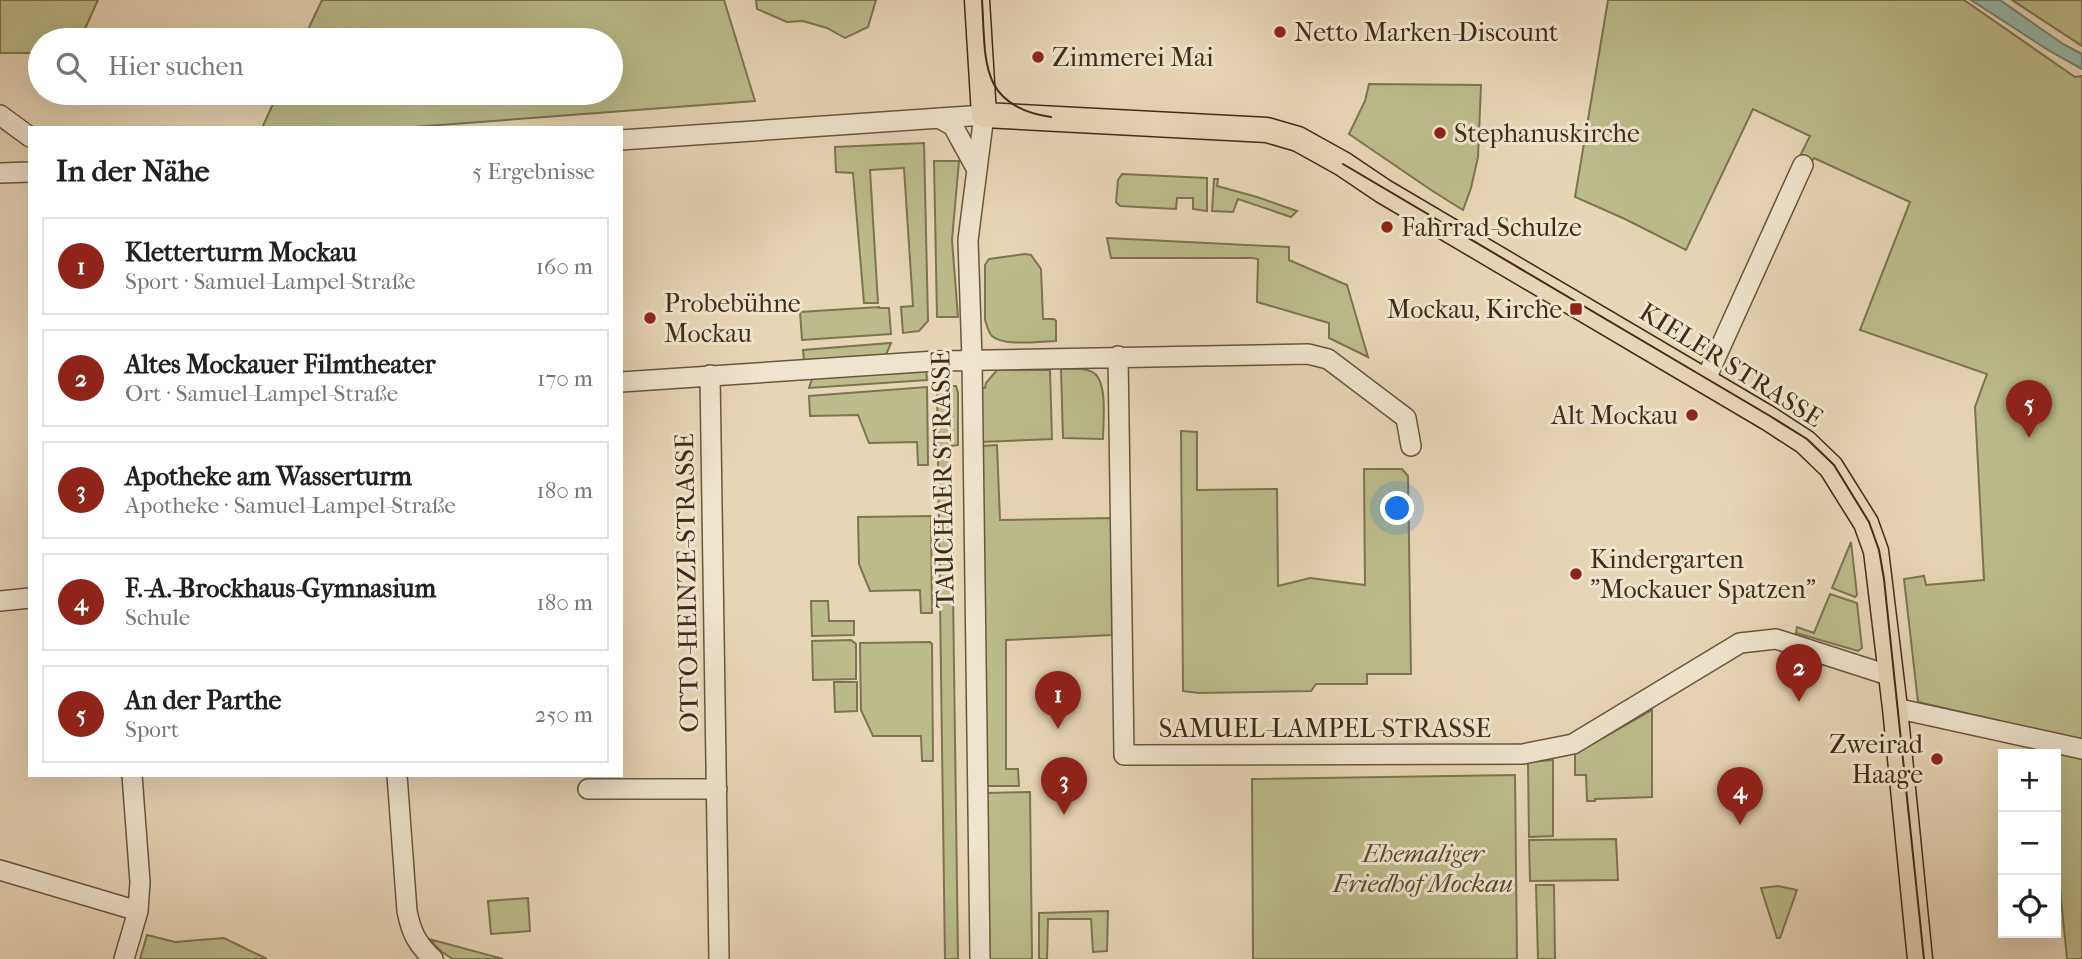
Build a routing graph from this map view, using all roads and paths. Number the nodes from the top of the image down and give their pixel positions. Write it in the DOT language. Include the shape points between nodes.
graph roads {
  1 [pos="977,0"];
  2 [pos="0,115"];
  3 [pos="984,115"];
  4 [pos="939,118"];
  5 [pos="28,136"];
  6 [pos="623,140"];
  7 [pos="1803,165"];
  8 [pos="976,168"];
  9 [pos="28,172"];
  10 [pos="0,173"];
  11 [pos="1118,356"];
  12 [pos="972,359"];
  13 [pos="710,375"];
  14 [pos="1705,381"];
  15 [pos="623,382"];
  16 [pos="1411,446"];
  17 [pos="28,598"];
  18 [pos="0,601"];
  19 [pos="1891,676"];
  20 [pos="1895,708"];
  21 [pos="2082,749"];
  22 [pos="132,777"];
  23 [pos="397,777"];
  24 [pos="589,789"];
  25 [pos="717,789"];
  26 [pos="0,870"];
  27 [pos="138,911"];
  28 [pos="124,959"];
  29 [pos="433,959"];
  30 [pos="719,959"];
  31 [pos="980,959"];
  32 [pos="1920,959"];
  1 -- 3 [label="main road, TAUCHAER STRASSE"];
  2 -- 5 [label="street"];
  3 -- 4 [label="street"];
  3 -- 8 [label="street, TAUCHAER STRASSE"];
  3 -- 14 [label="main road, KIELER STRASSE" via="1267,131 1298,139"];
  4 -- 6 [label="street"];
  4 -- 8 [label="street" via="953,126"];
  7 -- 14 [label="street"];
  8 -- 12 [label="street, TAUCHAER STRASSE" via="968,240"];
  9 -- 10 [label="street"];
  11 -- 12 [label="street"];
  11 -- 16 [label="street" via="1308,354 1328,359 1406,418"];
  11 -- 19 [label="street, SAMUEL-LAMPEL-STRASSE" via="1124,755 1523,754 1573,744 1740,643 1776,639"];
  12 -- 13 [label="street"];
  12 -- 31 [label="street, TAUCHAER STRASSE"];
  13 -- 15 [label="street"];
  13 -- 25 [label="street, OTTO-HEINZE-STRASSE"];
  14 -- 19 [label="main road, KIELER STRASSE" via="1805,442 1831,467 1866,523 1876,551"];
  17 -- 18 [label="street"];
  19 -- 20 [label="main road, KIELER STRASSE"];
  20 -- 21 [label="street"];
  20 -- 32 [label="main road, KIELER STRASSE"];
  22 -- 27 [label="street"];
  23 -- 29 [label="street" via="409,920 418,942"];
  24 -- 25 [label="street"];
  25 -- 30 [label="street, OTTO-HEINZE-STRASSE"];
  26 -- 27 [label="street"];
  27 -- 28 [label="street"];
}
